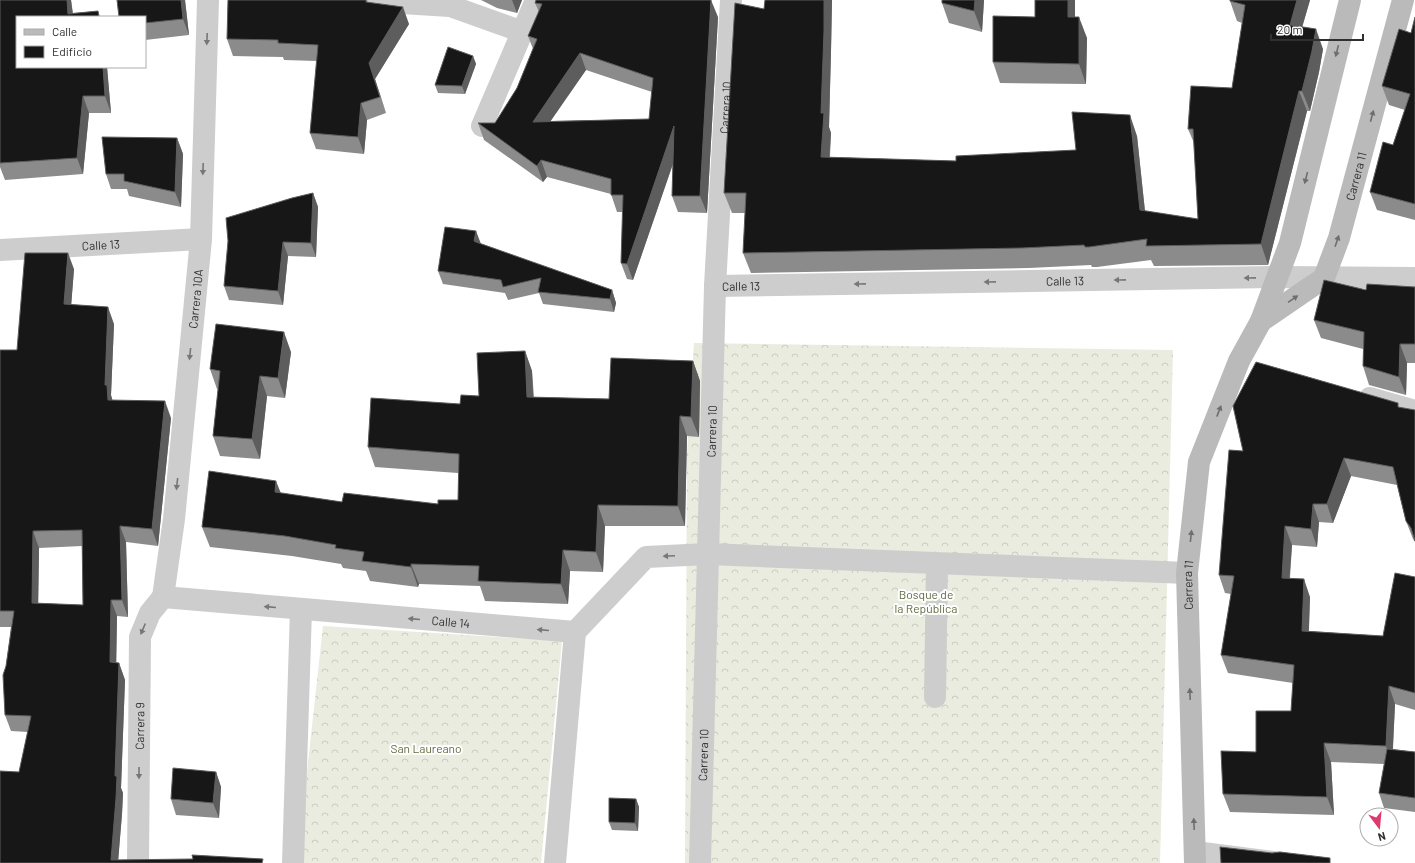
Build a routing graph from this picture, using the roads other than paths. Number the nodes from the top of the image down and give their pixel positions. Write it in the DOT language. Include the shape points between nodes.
graph roads {
  1 [pos="208,0"];
  2 [pos="353,0"];
  3 [pos="536,0"];
  4 [pos="731,0"];
  5 [pos="1350,0"];
  6 [pos="1404,0"];
  7 [pos="523,32"];
  8 [pos="482,126"];
  9 [pos="201,239"];
  10 [pos="0,250"];
  11 [pos="1278,277"];
  12 [pos="1324,278"];
  13 [pos="1415,278"];
  14 [pos="715,286"];
  15 [pos="1261,321"];
  16 [pos="1239,361"];
  17 [pos="1262,367"];
  18 [pos="1354,394"];
  19 [pos="1415,411"];
  20 [pos="708,554"];
  21 [pos="937,564"];
  22 [pos="1187,573"];
  23 [pos="163,596"];
  24 [pos="301,609"];
  25 [pos="575,632"];
  26 [pos="935,697"];
  27 [pos="1195,857"];
  28 [pos="138,863"];
  29 [pos="293,863"];
  30 [pos="555,863"];
  31 [pos="700,863"];
  32 [pos="1282,863"];
  1 -- 9 [label="street, Carrera 10A, one-way"];
  2 -- 7 [label="street" via="450,6"];
  3 -- 7 [label="street"];
  4 -- 14 [label="street, Carrera 10"];
  5 -- 11 [label="main road, Carrera 11, one-way" via="1290,243"];
  12 -- 6 [label="main road, Carrera 11, one-way" via="1339,238"];
  7 -- 8 [label="street"];
  9 -- 10 [label="street, Calle 13"];
  9 -- 23 [label="street, Carrera 10A, one-way" via="174,519"];
  11 -- 12 [label="street, Calle 13"];
  11 -- 14 [label="street, Calle 13, one-way"];
  11 -- 15 [label="main road, Carrera 11"];
  12 -- 13 [label="street, Calle 13"];
  15 -- 12 [label="main road, Carrera 11, one-way"];
  14 -- 20 [label="street, Carrera 10"];
  15 -- 16 [label="main road, Carrera 11"];
  16 -- 17 [label="street"];
  22 -- 16 [label="main road, Carrera 11, one-way" via="1199,462"];
  18 -- 19 [label="street"];
  20 -- 21 [label="street"];
  20 -- 25 [label="street, one-way" via="646,557"];
  20 -- 31 [label="street, Carrera 10"];
  21 -- 22 [label="street"];
  21 -- 26 [label="street"];
  27 -- 22 [label="main road, Carrera 11, one-way"];
  24 -- 23 [label="street, Calle 14, one-way"];
  23 -- 28 [label="street, Carrera 9, one-way" via="150,613 140,637"];
  25 -- 24 [label="street, Calle 14, one-way"];
  24 -- 29 [label="street"];
  25 -- 30 [label="street"];
  27 -- 32 [label="street"];
}
